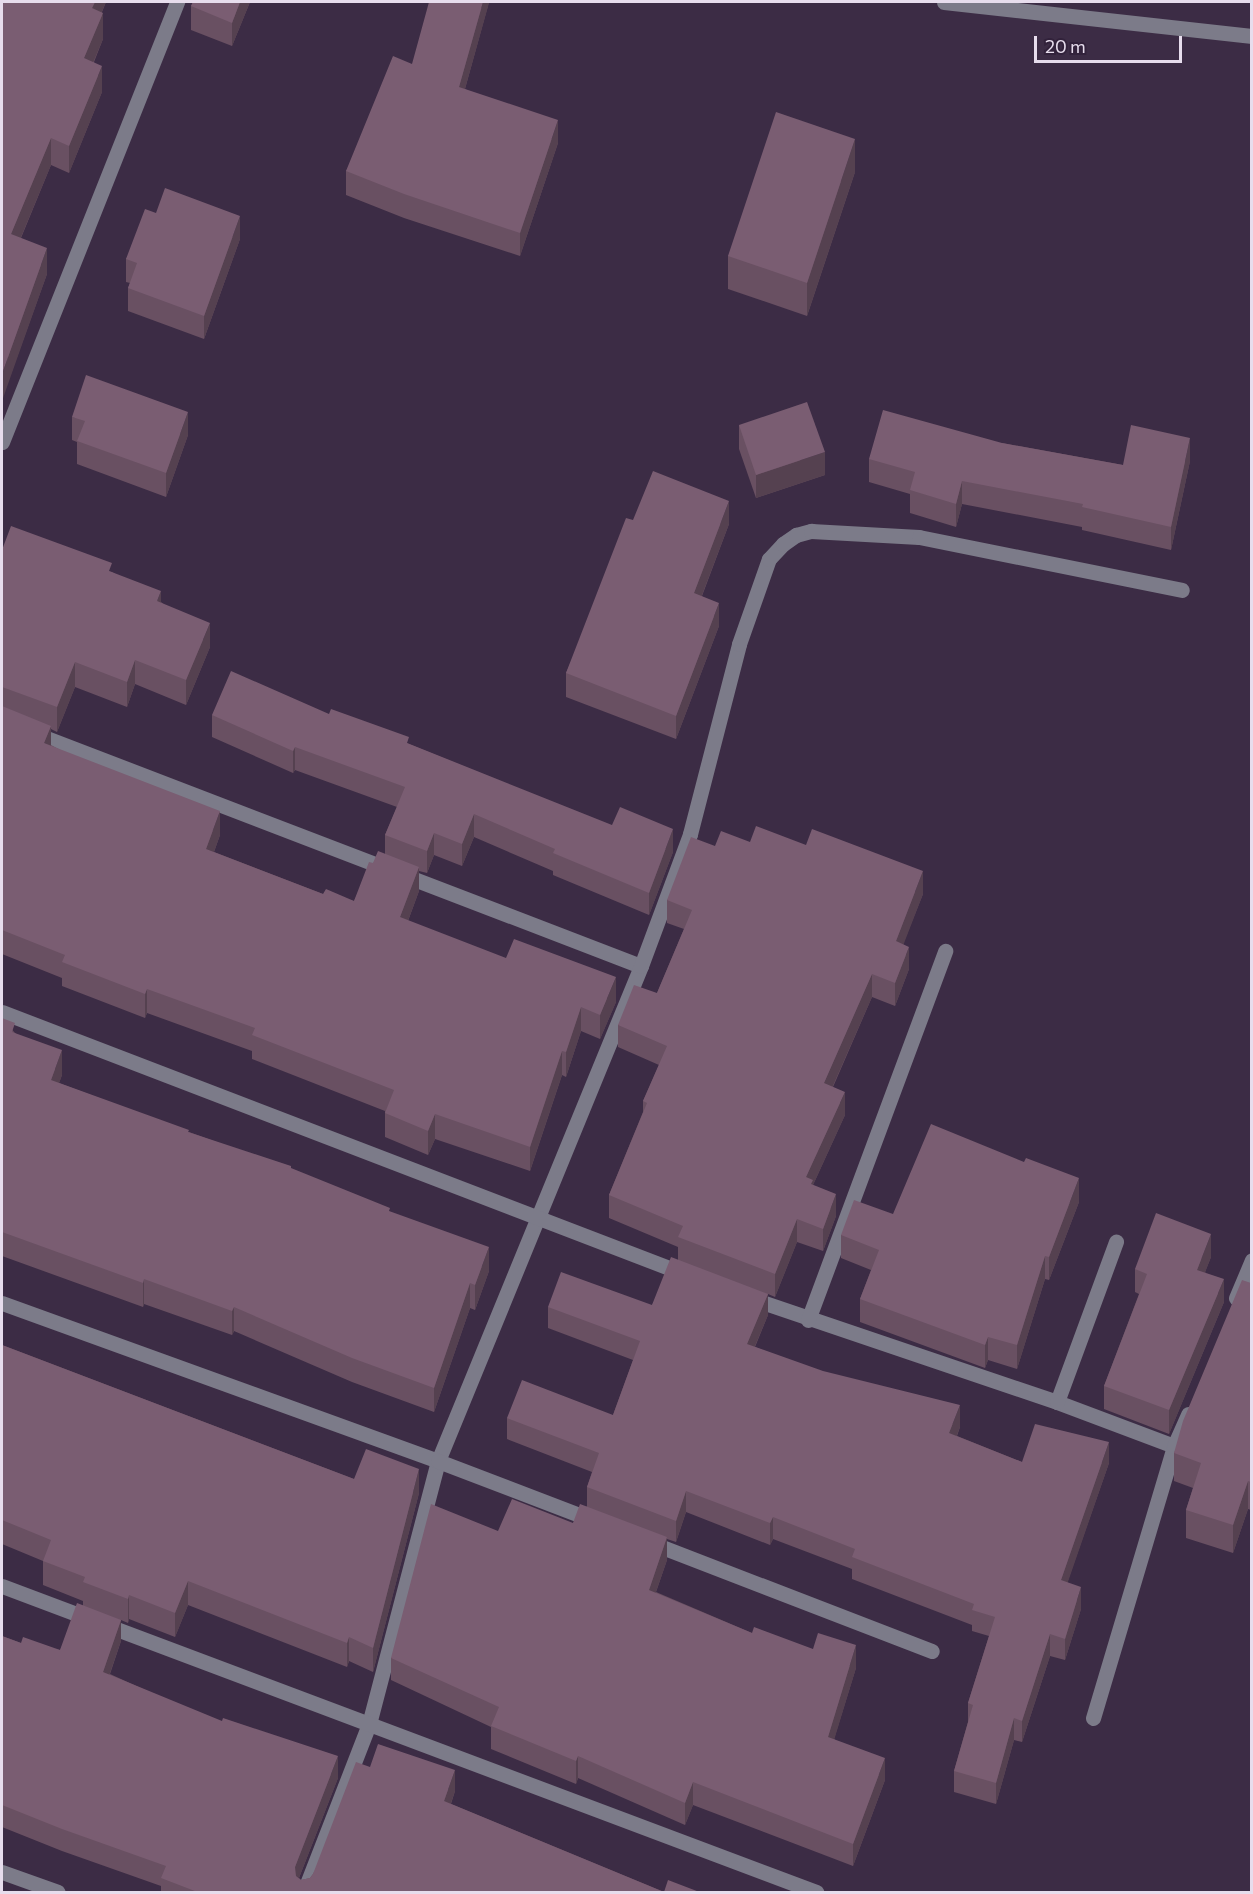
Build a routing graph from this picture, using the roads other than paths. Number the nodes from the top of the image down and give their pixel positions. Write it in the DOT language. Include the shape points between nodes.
graph roads {
  1 [pos="177,2"];
  2 [pos="944,2"];
  3 [pos="1251,36"];
  4 [pos="2,442"];
  5 [pos="1182,590"];
  6 [pos="2,721"];
  7 [pos="945,951"];
  8 [pos="641,966"];
  9 [pos="2,1012"];
  10 [pos="537,1219"];
  11 [pos="1116,1242"];
  12 [pos="1251,1260"];
  13 [pos="700,1280"];
  14 [pos="732,1292"];
  15 [pos="2,1303"];
  16 [pos="1229,1315"];
  17 [pos="808,1320"];
  18 [pos="1058,1402"];
  19 [pos="1192,1402"];
  20 [pos="1174,1446"];
  21 [pos="438,1461"];
  22 [pos="614,1528"];
  23 [pos="636,1537"];
  24 [pos="2,1586"];
  25 [pos="932,1651"];
  26 [pos="1093,1718"];
  27 [pos="369,1724"];
  28 [pos="2,1872"];
  29 [pos="58,1893"];
  30 [pos="304,1893"];
  31 [pos="816,1893"];
  1 -- 4 [label="street"];
  2 -- 3 [label="street"];
  5 -- 8 [label="street" via="919,537 811,531 790,540 769,559 739,644 690,834"];
  6 -- 8 [label="street"];
  7 -- 17 [label="street"];
  8 -- 10 [label="street"];
  9 -- 10 [label="street"];
  10 -- 13 [label="street"];
  10 -- 21 [label="street"];
  11 -- 18 [label="street"];
  12 -- 16 [label="street"];
  14 -- 17 [label="street"];
  15 -- 21 [label="street"];
  17 -- 18 [label="street"];
  18 -- 20 [label="street"];
  19 -- 20 [label="street"];
  20 -- 26 [label="street"];
  21 -- 22 [label="street"];
  21 -- 27 [label="street"];
  23 -- 25 [label="street"];
  24 -- 27 [label="street"];
  27 -- 30 [label="street"];
  27 -- 31 [label="street"];
  28 -- 29 [label="street"];
}
